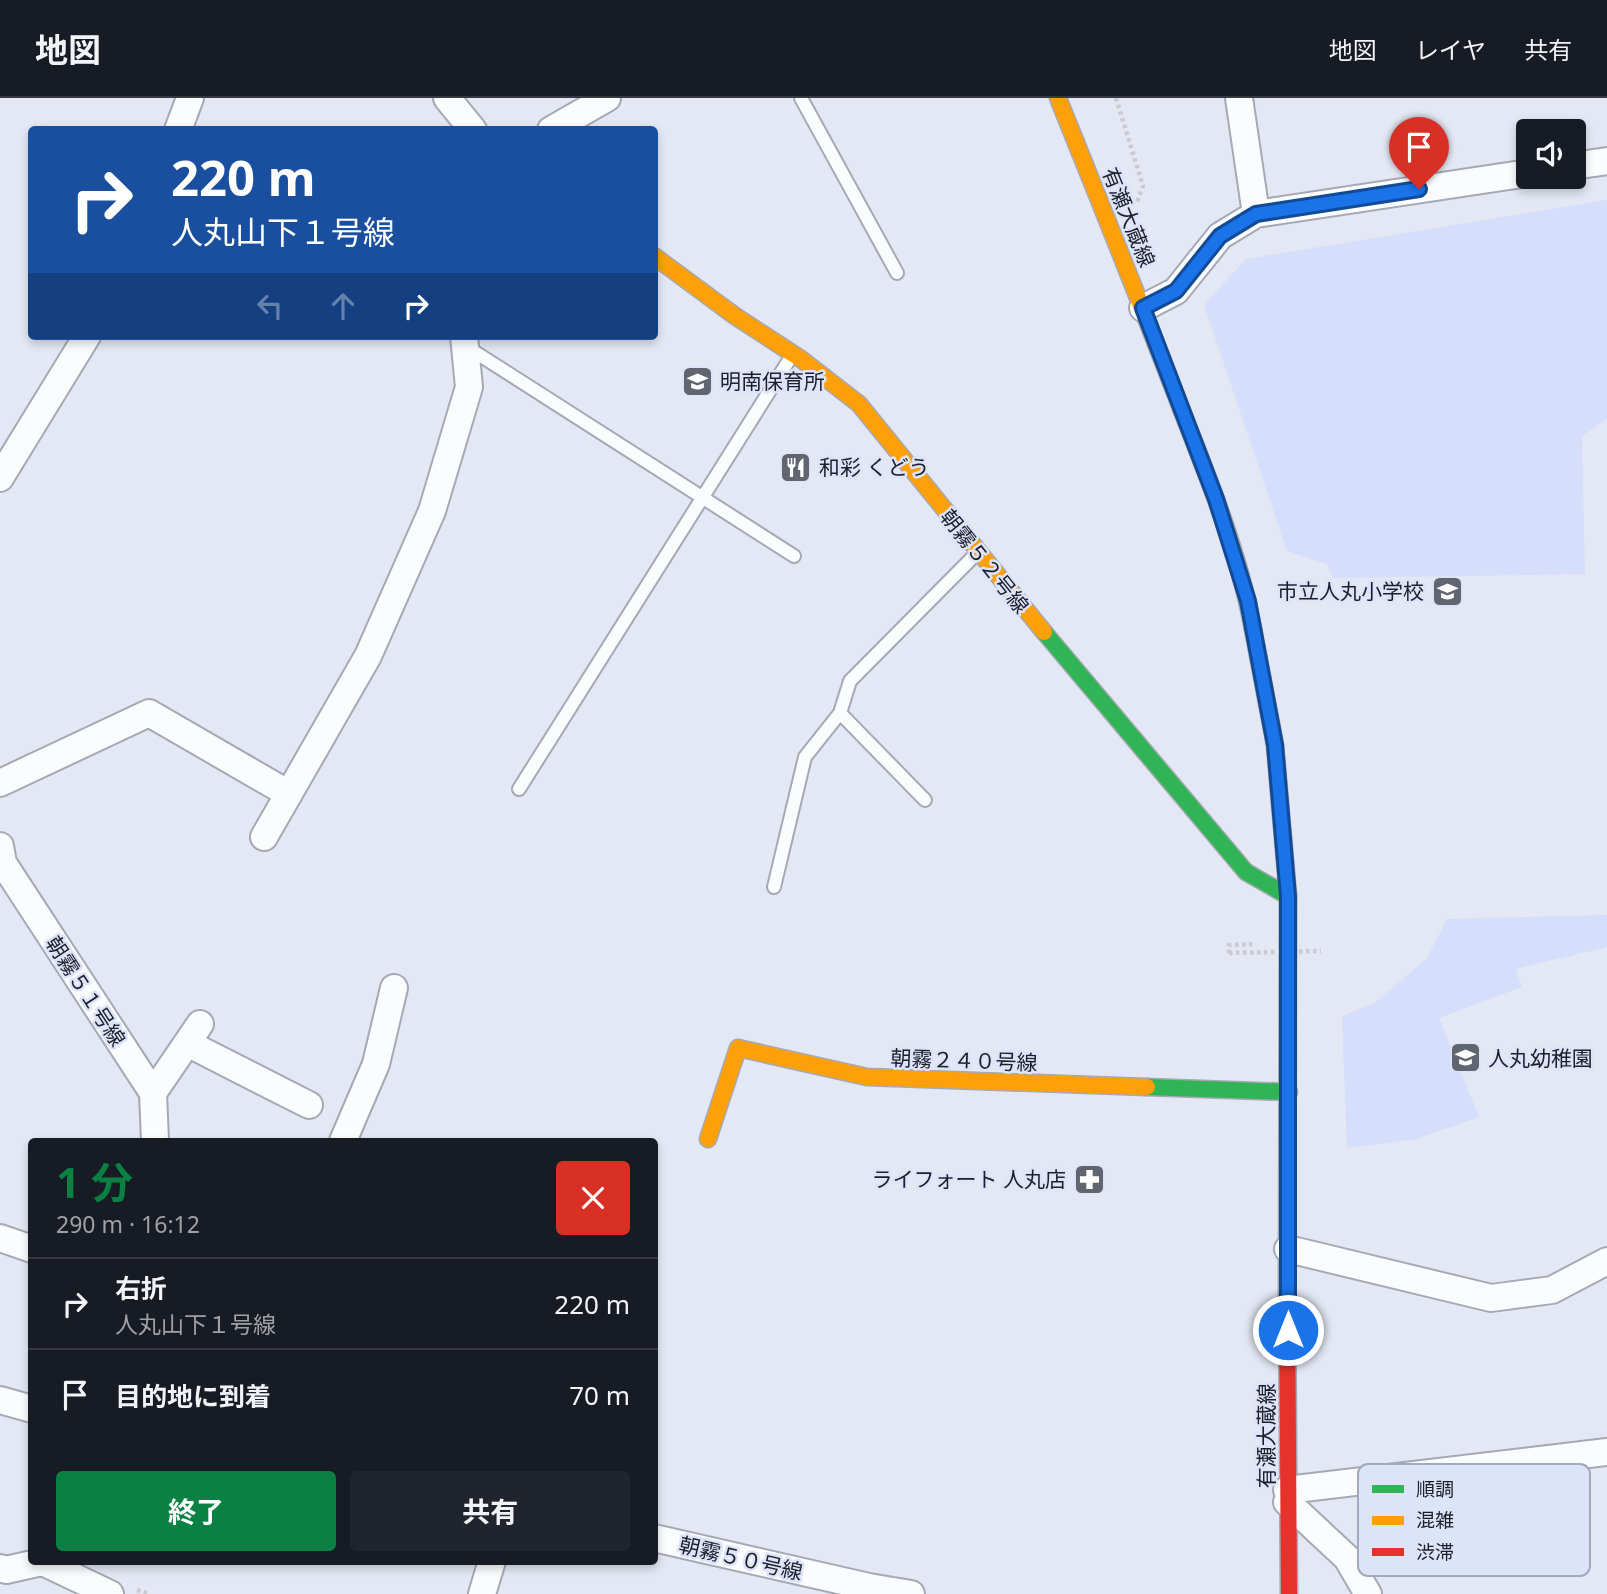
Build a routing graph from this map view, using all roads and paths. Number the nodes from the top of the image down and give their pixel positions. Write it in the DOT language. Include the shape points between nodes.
graph roads {
  1 [pos="190,98"];
  2 [pos="447,98"];
  3 [pos="607,98"];
  4 [pos="801,98"];
  5 [pos="1058,98"];
  6 [pos="1116,98"];
  7 [pos="1239,98"];
  8 [pos="180,126"];
  9 [pos="470,126"];
  10 [pos="558,126"];
  11 [pos="1607,161"];
  12 [pos="1586,164"];
  13 [pos="1516,175"];
  14 [pos="1137,203"];
  15 [pos="1256,214"];
  16 [pos="658,259"];
  17 [pos="897,273"];
  18 [pos="1143,308"];
  19 [pos="85,340"];
  20 [pos="464,341"];
  21 [pos="793,354"];
  22 [pos="0,478"];
  23 [pos="703,497"];
  24 [pos="978,552"];
  25 [pos="793,556"];
  26 [pos="840,713"];
  27 [pos="0,783"];
  28 [pos="519,789"];
  29 [pos="289,794"];
  30 [pos="925,800"];
  31 [pos="264,837"];
  32 [pos="0,846"];
  33 [pos="774,887"];
  34 [pos="1288,896"];
  35 [pos="1267,943"];
  36 [pos="1321,951"];
  37 [pos="394,988"];
  38 [pos="1289,1092"];
  39 [pos="153,1093"];
  40 [pos="309,1105"];
  41 [pos="155,1138"];
  42 [pos="344,1138"];
  43 [pos="708,1139"];
  44 [pos="0,1238"];
  45 [pos="28,1248"];
  46 [pos="1288,1249"];
  47 [pos="1607,1261"];
  48 [pos="0,1400"];
  49 [pos="28,1408"];
  50 [pos="1607,1452"];
  51 [pos="1520,1464"];
  52 [pos="1358,1486"];
  53 [pos="1287,1496"];
  54 [pos="658,1539"];
  55 [pos="491,1565"];
  56 [pos="0,1568"];
  57 [pos="53,1572"];
  58 [pos="110,1594"];
  59 [pos="482,1594"];
  60 [pos="911,1594"];
  61 [pos="1289,1594"];
  62 [pos="1368,1594"];
  1 -- 8 [label="street"];
  2 -- 9 [label="street"];
  3 -- 10 [label="street"];
  4 -- 17 [label="lane"];
  5 -- 18 [label="street, 有瀬大蔵線"];
  6 -- 14 [label="path" via="1143,186"];
  7 -- 15 [label="street"];
  11 -- 12 [label="street"];
  13 -- 15 [label="street"];
  15 -- 18 [label="street" via="1220,236 1176,291"];
  16 -- 21 [label="street, 朝霧５２号線"];
  18 -- 34 [label="street, 有瀬大蔵線" via="1216,499 1248,601 1275,745"];
  19 -- 22 [label="street"];
  20 -- 23 [label="lane"];
  20 -- 29 [label="street" via="470,387 432,511 368,656"];
  21 -- 23 [label="lane"];
  21 -- 24 [label="street, 朝霧５２号線" via="859,404"];
  23 -- 25 [label="lane"];
  23 -- 28 [label="lane"];
  24 -- 26 [label="lane" via="850,681"];
  24 -- 34 [label="street, 朝霧５２号線" via="1246,872"];
  26 -- 30 [label="lane"];
  26 -- 33 [label="lane" via="805,757"];
  27 -- 29 [label="street" via="149,713"];
  29 -- 31 [label="street"];
  32 -- 39 [label="street, 朝霧５１号線" via="3,863"];
  34 -- 38 [label="street, 有瀬大蔵線"];
  35 -- 36 [label="path, bridge" via="1229,945 1229,953"];
  37 -- 42 [label="street" via="376,1065"];
  38 -- 43 [label="street, 朝霧２４０号線" via="867,1077 738,1048"];
  38 -- 46 [label="street, 有瀬大蔵線"];
  39 -- 40 [label="street" via="194,1034"];
  39 -- 41 [label="street"];
  44 -- 45 [label="street"];
  46 -- 47 [label="street" via="1491,1298 1552,1290"];
  46 -- 53 [label="street, 有瀬大蔵線"];
  48 -- 49 [label="street"];
  50 -- 51 [label="street"];
  52 -- 53 [label="street"];
  53 -- 61 [label="street, 有瀬大蔵線"];
  53 -- 62 [label="street" via="1347,1558"];
  54 -- 60 [label="street, 朝霧５０号線"];
  55 -- 59 [label="street"];
  56 -- 57 [label="street"];
  57 -- 58 [label="street"];
}
